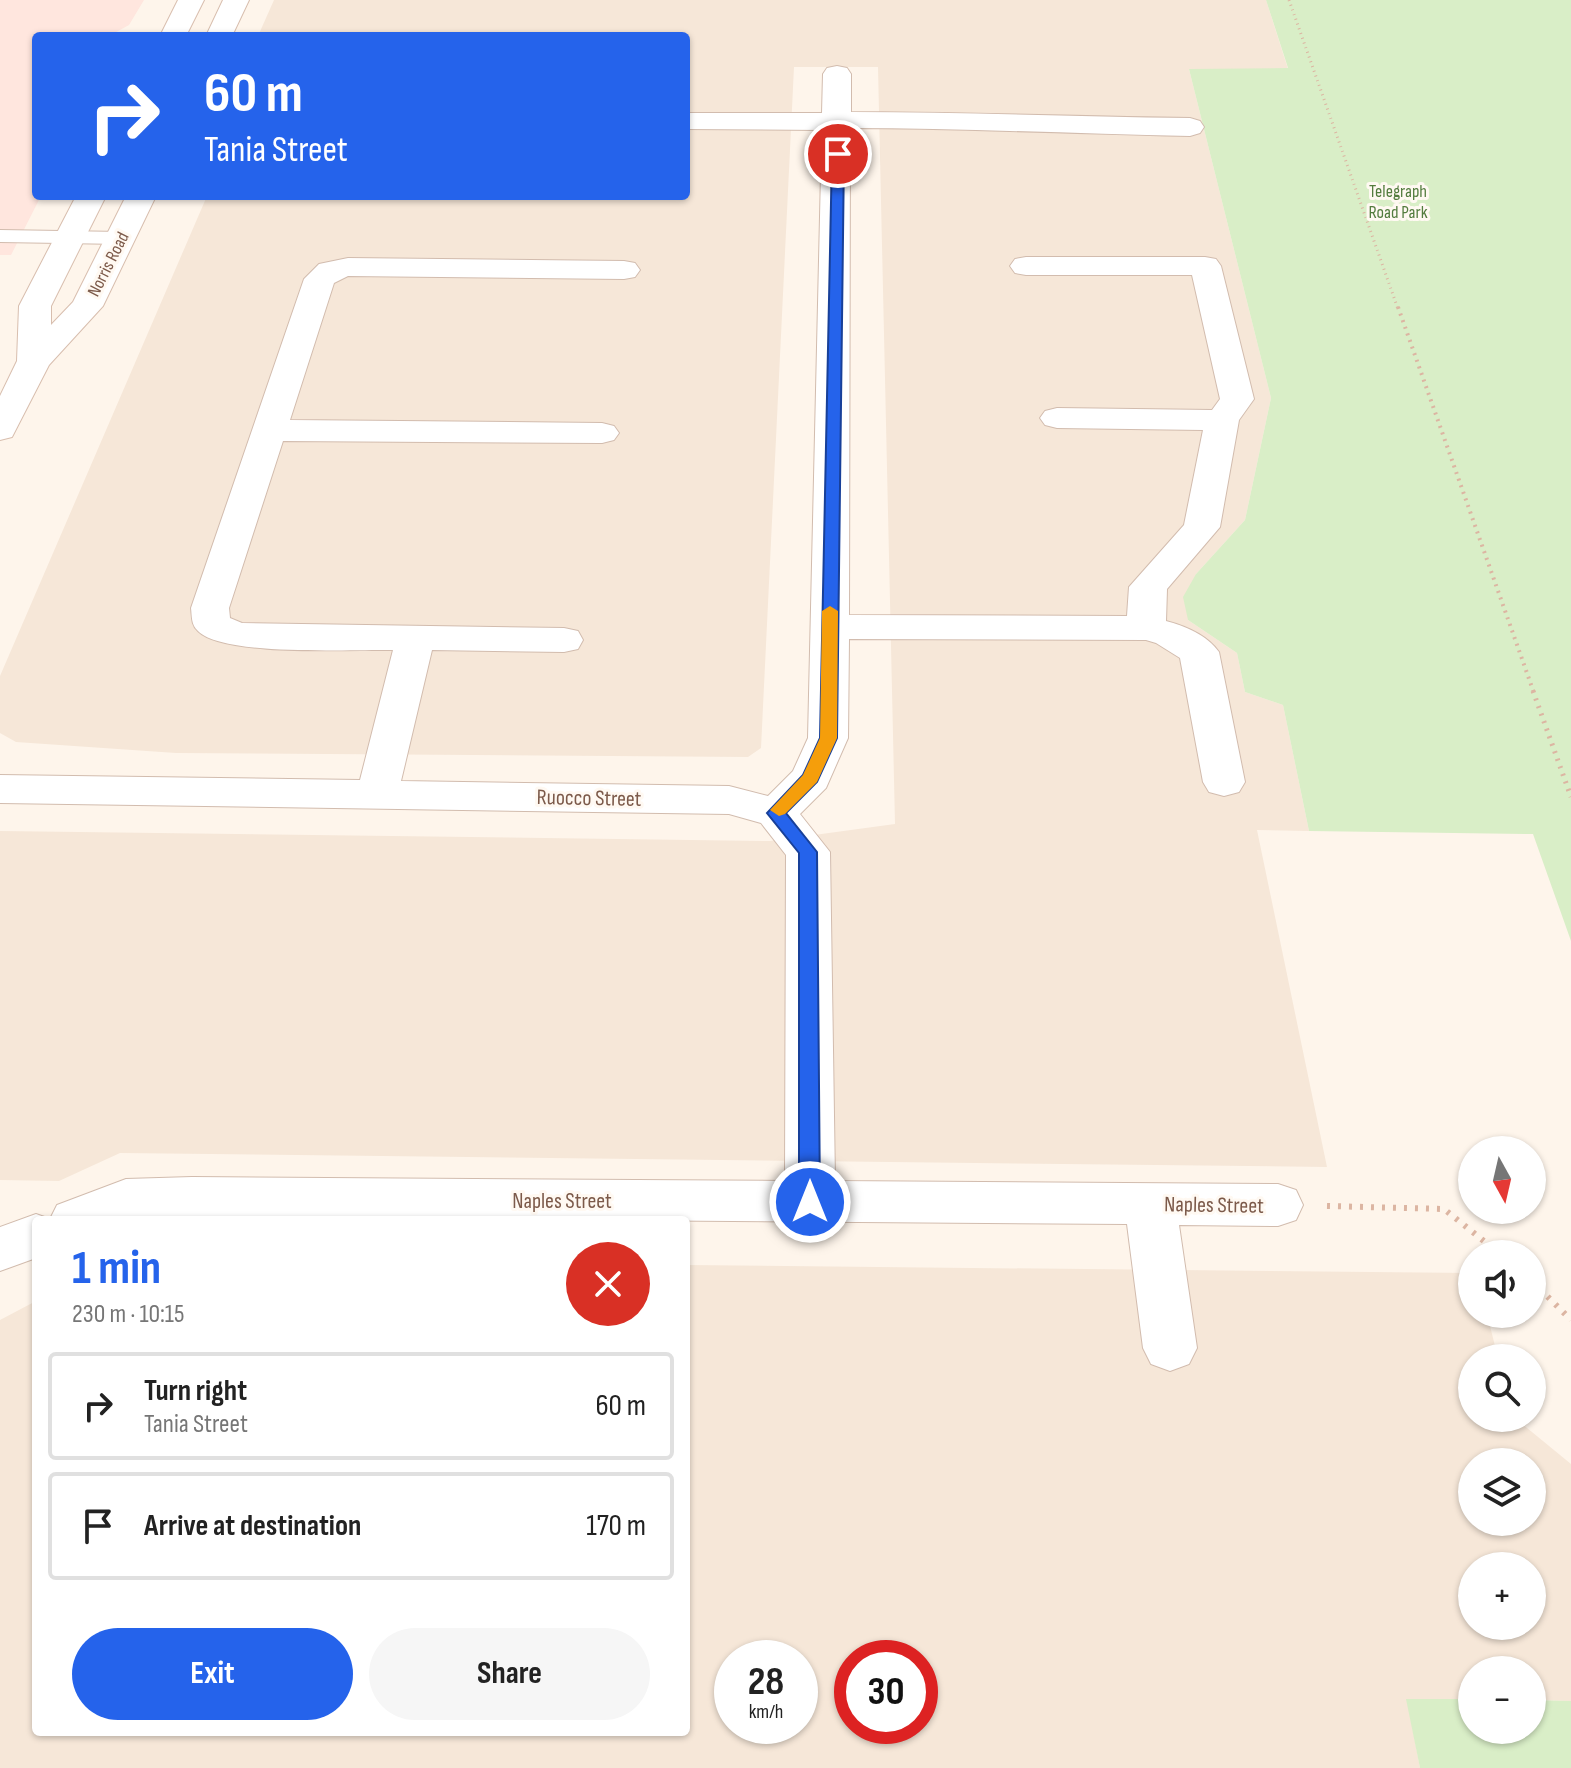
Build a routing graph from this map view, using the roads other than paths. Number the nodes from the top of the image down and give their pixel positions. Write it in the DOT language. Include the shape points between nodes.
graph roads {
  1 [pos="191,0"];
  2 [pos="236,0"];
  3 [pos="175,32"];
  4 [pos="221,32"];
  5 [pos="837,74"];
  6 [pos="690,121"];
  7 [pos="838,121"];
  8 [pos="1190,127"];
  9 [pos="89,200"];
  10 [pos="139,200"];
  11 [pos="0,236"];
  12 [pos="69,238"];
  13 [pos="122,238"];
  14 [pos="1026,266"];
  15 [pos="624,270"];
  16 [pos="34,361"];
  17 [pos="1057,418"];
  18 [pos="1222,420"];
  19 [pos="0,430"];
  20 [pos="270,430"];
  21 [pos="602,433"];
  22 [pos="830,627"];
  23 [pos="1146,628"];
  24 [pos="416,638"];
  25 [pos="564,640"];
  26 [pos="1224,782"];
  27 [pos="0,789"];
  28 [pos="377,794"];
  29 [pos="776,813"];
  30 [pos="810,1202"];
  31 [pos="1150,1203"];
  32 [pos="1278,1205"];
  33 [pos="85,1216"];
  34 [pos="32,1237"];
  35 [pos="0,1250"];
  36 [pos="1170,1348"];
  1 -- 3 [label="street"];
  2 -- 4 [label="street"];
  5 -- 7 [label="street"];
  6 -- 7 [label="street"];
  7 -- 8 [label="street"];
  7 -- 22 [label="street"];
  9 -- 12 [label="street, Norris Road"];
  10 -- 13 [label="street, Norris Road"];
  11 -- 12 [label="lane"];
  12 -- 13 [label="lane"];
  12 -- 16 [label="street, Norris Road" via="35,306"];
  13 -- 16 [label="street, Norris Road" via="87,306"];
  14 -- 18 [label="street" via="1205,266 1237,399"];
  15 -- 20 [label="street" via="330,271 320,279"];
  16 -- 19 [label="street, Norris Road"];
  17 -- 18 [label="street"];
  18 -- 23 [label="street" via="1202,527 1148,587"];
  20 -- 21 [label="street"];
  20 -- 24 [label="street" via="210,608 212,624 236,635"];
  22 -- 23 [label="street"];
  22 -- 29 [label="street" via="828,738 811,778"];
  23 -- 26 [label="street" via="1170,634 1199,652"];
  24 -- 25 [label="street"];
  24 -- 28 [label="street"];
  27 -- 28 [label="street, Ruocco Street"];
  28 -- 29 [label="street, Ruocco Street" via="729,800"];
  29 -- 30 [label="street" via="808,852"];
  30 -- 31 [label="street, Naples Street"];
  30 -- 33 [label="street, Naples Street" via="192,1197 126,1200"];
  31 -- 32 [label="street, Naples Street"];
  31 -- 36 [label="street, Naples Street"];
  34 -- 35 [label="street"];
}
